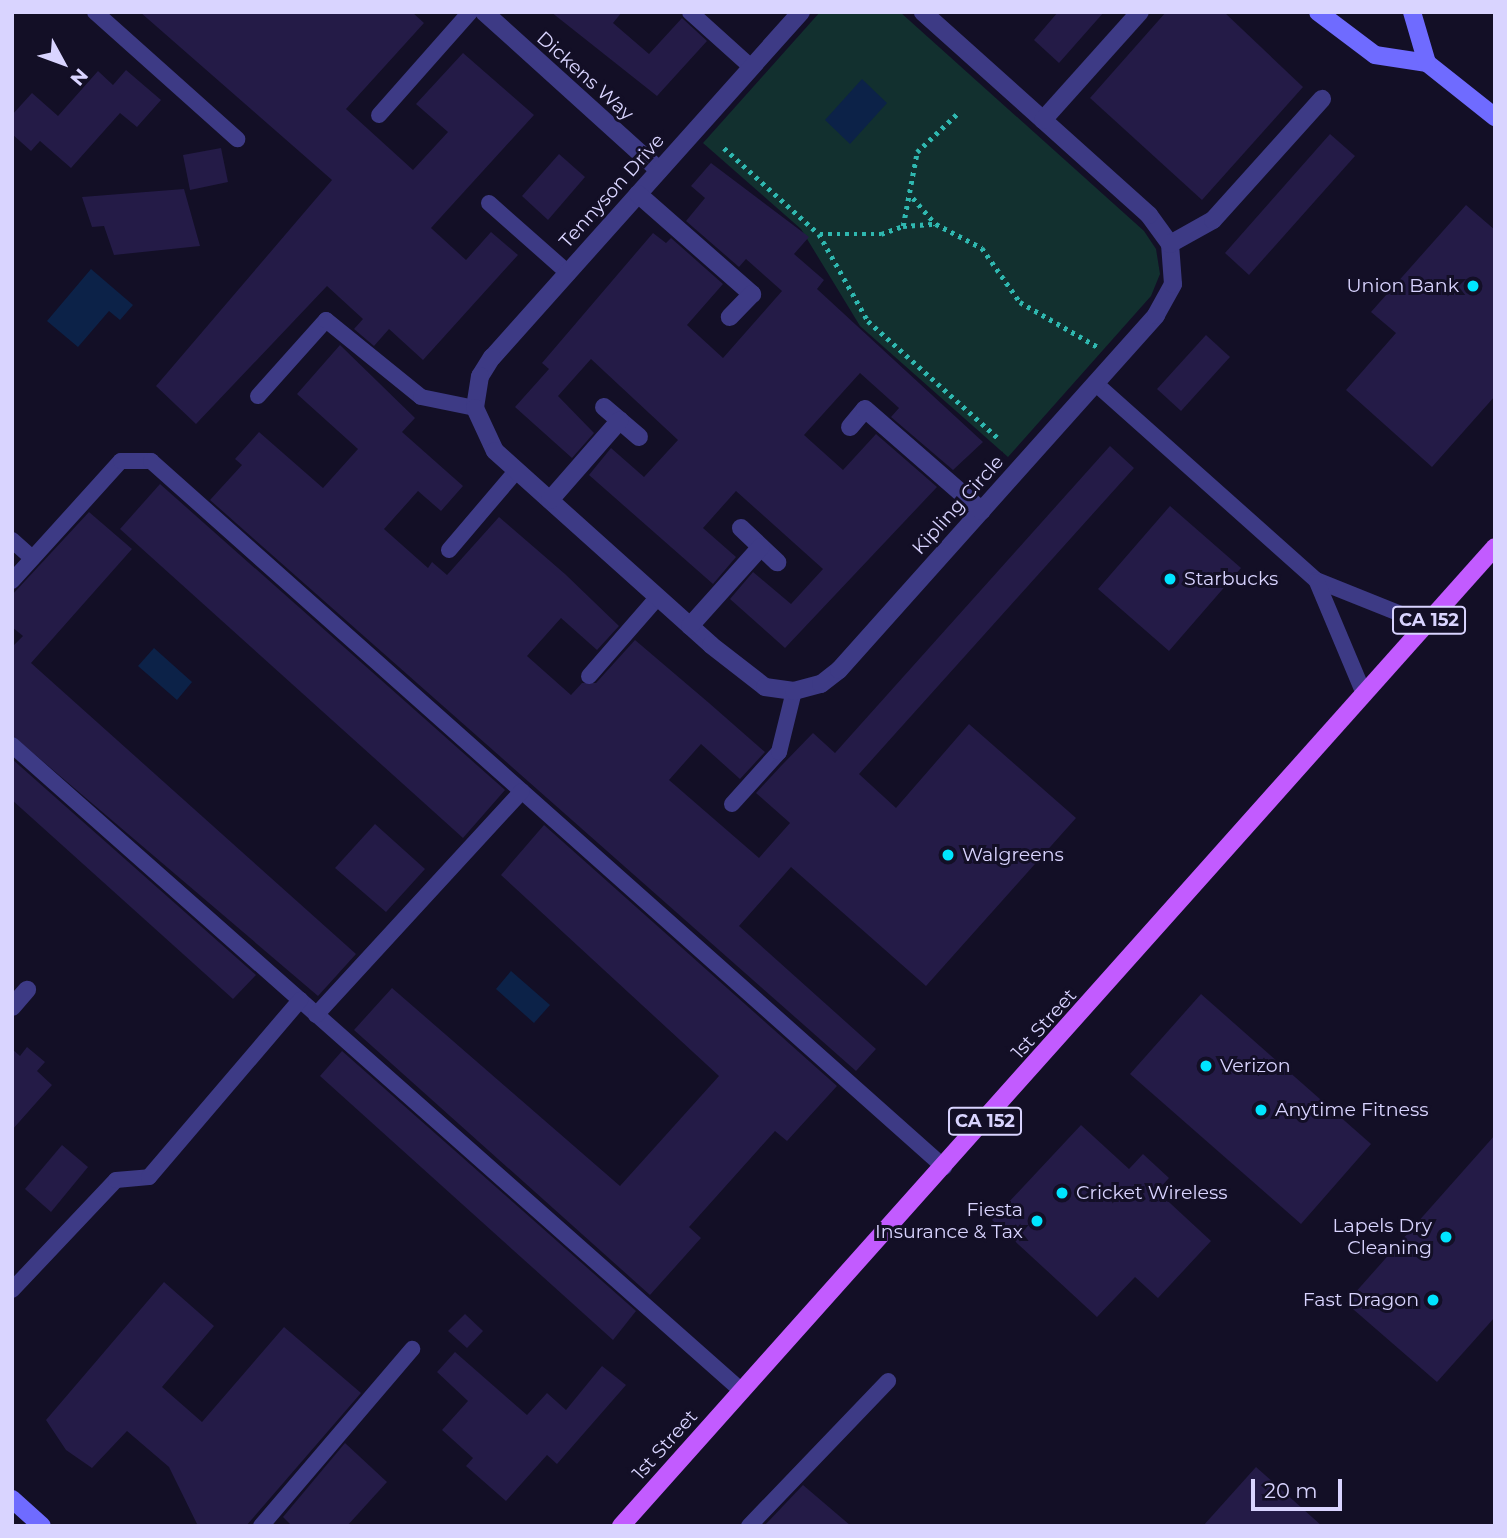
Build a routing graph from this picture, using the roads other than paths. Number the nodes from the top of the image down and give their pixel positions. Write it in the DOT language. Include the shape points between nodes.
graph roads {
  1 [pos="95,12"];
  2 [pos="470,12"];
  3 [pos="484,12"];
  4 [pos="690,12"];
  5 [pos="800,12"];
  6 [pos="923,12"];
  7 [pos="1140,12"];
  8 [pos="1318,12"];
  9 [pos="1412,12"];
  10 [pos="1427,63"];
  11 [pos="751,66"];
  12 [pos="1322,99"];
  13 [pos="379,115"];
  14 [pos="1495,117"];
  15 [pos="1044,120"];
  16 [pos="237,139"];
  17 [pos="659,170"];
  18 [pos="638,194"];
  19 [pos="489,203"];
  20 [pos="1170,244"];
  21 [pos="568,273"];
  22 [pos="730,317"];
  23 [pos="1095,383"];
  24 [pos="258,396"];
  25 [pos="604,407"];
  26 [pos="475,408"];
  27 [pos="620,420"];
  28 [pos="850,426"];
  29 [pos="639,437"];
  30 [pos="517,470"];
  31 [pos="550,500"];
  32 [pos="982,511"];
  33 [pos="741,528"];
  34 [pos="12,540"];
  35 [pos="761,547"];
  36 [pos="1495,547"];
  37 [pos="449,550"];
  38 [pos="32,558"];
  39 [pos="777,562"];
  40 [pos="1315,580"];
  41 [pos="12,581"];
  42 [pos="658,597"];
  43 [pos="1426,624"];
  44 [pos="690,626"];
  45 [pos="589,676"];
  46 [pos="794,691"];
  47 [pos="1364,694"];
  48 [pos="12,745"];
  49 [pos="522,791"];
  50 [pos="732,804"];
  51 [pos="27,990"];
  52 [pos="300,999"];
  53 [pos="12,1007"];
  54 [pos="316,1014"];
  55 [pos="944,1167"];
  56 [pos="12,1290"];
  57 [pos="412,1349"];
  58 [pos="888,1381"];
  59 [pos="742,1391"];
  60 [pos="12,1499"];
  61 [pos="42,1526"];
  62 [pos="261,1526"];
  63 [pos="621,1526"];
  64 [pos="749,1526"];
  1 -- 16 [label="lane"];
  2 -- 13 [label="lane"];
  3 -- 17 [label="street, Dickens Way"];
  4 -- 11 [label="lane"];
  5 -- 11 [label="street, Tennyson Drive"];
  6 -- 15 [label="street, Kipling Circle"];
  7 -- 15 [label="street"];
  8 -- 10 [label="street" via="1375,55"];
  9 -- 10 [label="street"];
  10 -- 14 [label="street"];
  11 -- 17 [label="street, Tennyson Drive"];
  12 -- 20 [label="street" via="1213,220"];
  15 -- 20 [label="street, Kipling Circle" via="1149,215"];
  17 -- 18 [label="street, Tennyson Drive"];
  18 -- 21 [label="street, Tennyson Drive"];
  18 -- 22 [label="street" via="752,293"];
  19 -- 21 [label="lane"];
  20 -- 23 [label="street, Kipling Circle" via="1176,267 1169,299"];
  21 -- 26 [label="street, Tennyson Drive" via="492,357 480,376"];
  23 -- 32 [label="street, Kipling Circle"];
  23 -- 40 [label="lane"];
  24 -- 26 [label="lane" via="326,320 421,397"];
  25 -- 27 [label="street"];
  26 -- 30 [label="street" via="484,439"];
  27 -- 29 [label="street"];
  27 -- 31 [label="street"];
  28 -- 32 [label="street" via="865,409"];
  30 -- 31 [label="street"];
  30 -- 37 [label="lane"];
  31 -- 42 [label="street"];
  32 -- 46 [label="street, Kipling Circle" via="839,670 821,684"];
  33 -- 35 [label="street"];
  34 -- 38 [label="lane"];
  35 -- 39 [label="street"];
  35 -- 44 [label="street"];
  36 -- 43 [label="main road, 1st Street / CA 152"];
  38 -- 41 [label="lane"];
  38 -- 49 [label="lane" via="121,461 151,461"];
  40 -- 43 [label="lane"];
  40 -- 47 [label="lane"];
  42 -- 44 [label="street"];
  42 -- 45 [label="lane"];
  43 -- 47 [label="main road, 1st Street / CA 152"];
  44 -- 46 [label="street" via="750,678"];
  46 -- 50 [label="lane" via="779,752"];
  47 -- 55 [label="main road, 1st Street / CA 152"];
  48 -- 52 [label="lane"];
  49 -- 54 [label="lane"];
  49 -- 55 [label="lane"];
  51 -- 53 [label="street"];
  52 -- 54 [label="lane"];
  52 -- 56 [label="lane" via="149,1177 116,1180"];
  54 -- 59 [label="lane"];
  55 -- 59 [label="main road, 1st Street / CA 152"];
  57 -- 62 [label="lane"];
  58 -- 64 [label="lane"];
  59 -- 63 [label="main road, 1st Street / CA 152"];
  60 -- 61 [label="street"];
}
